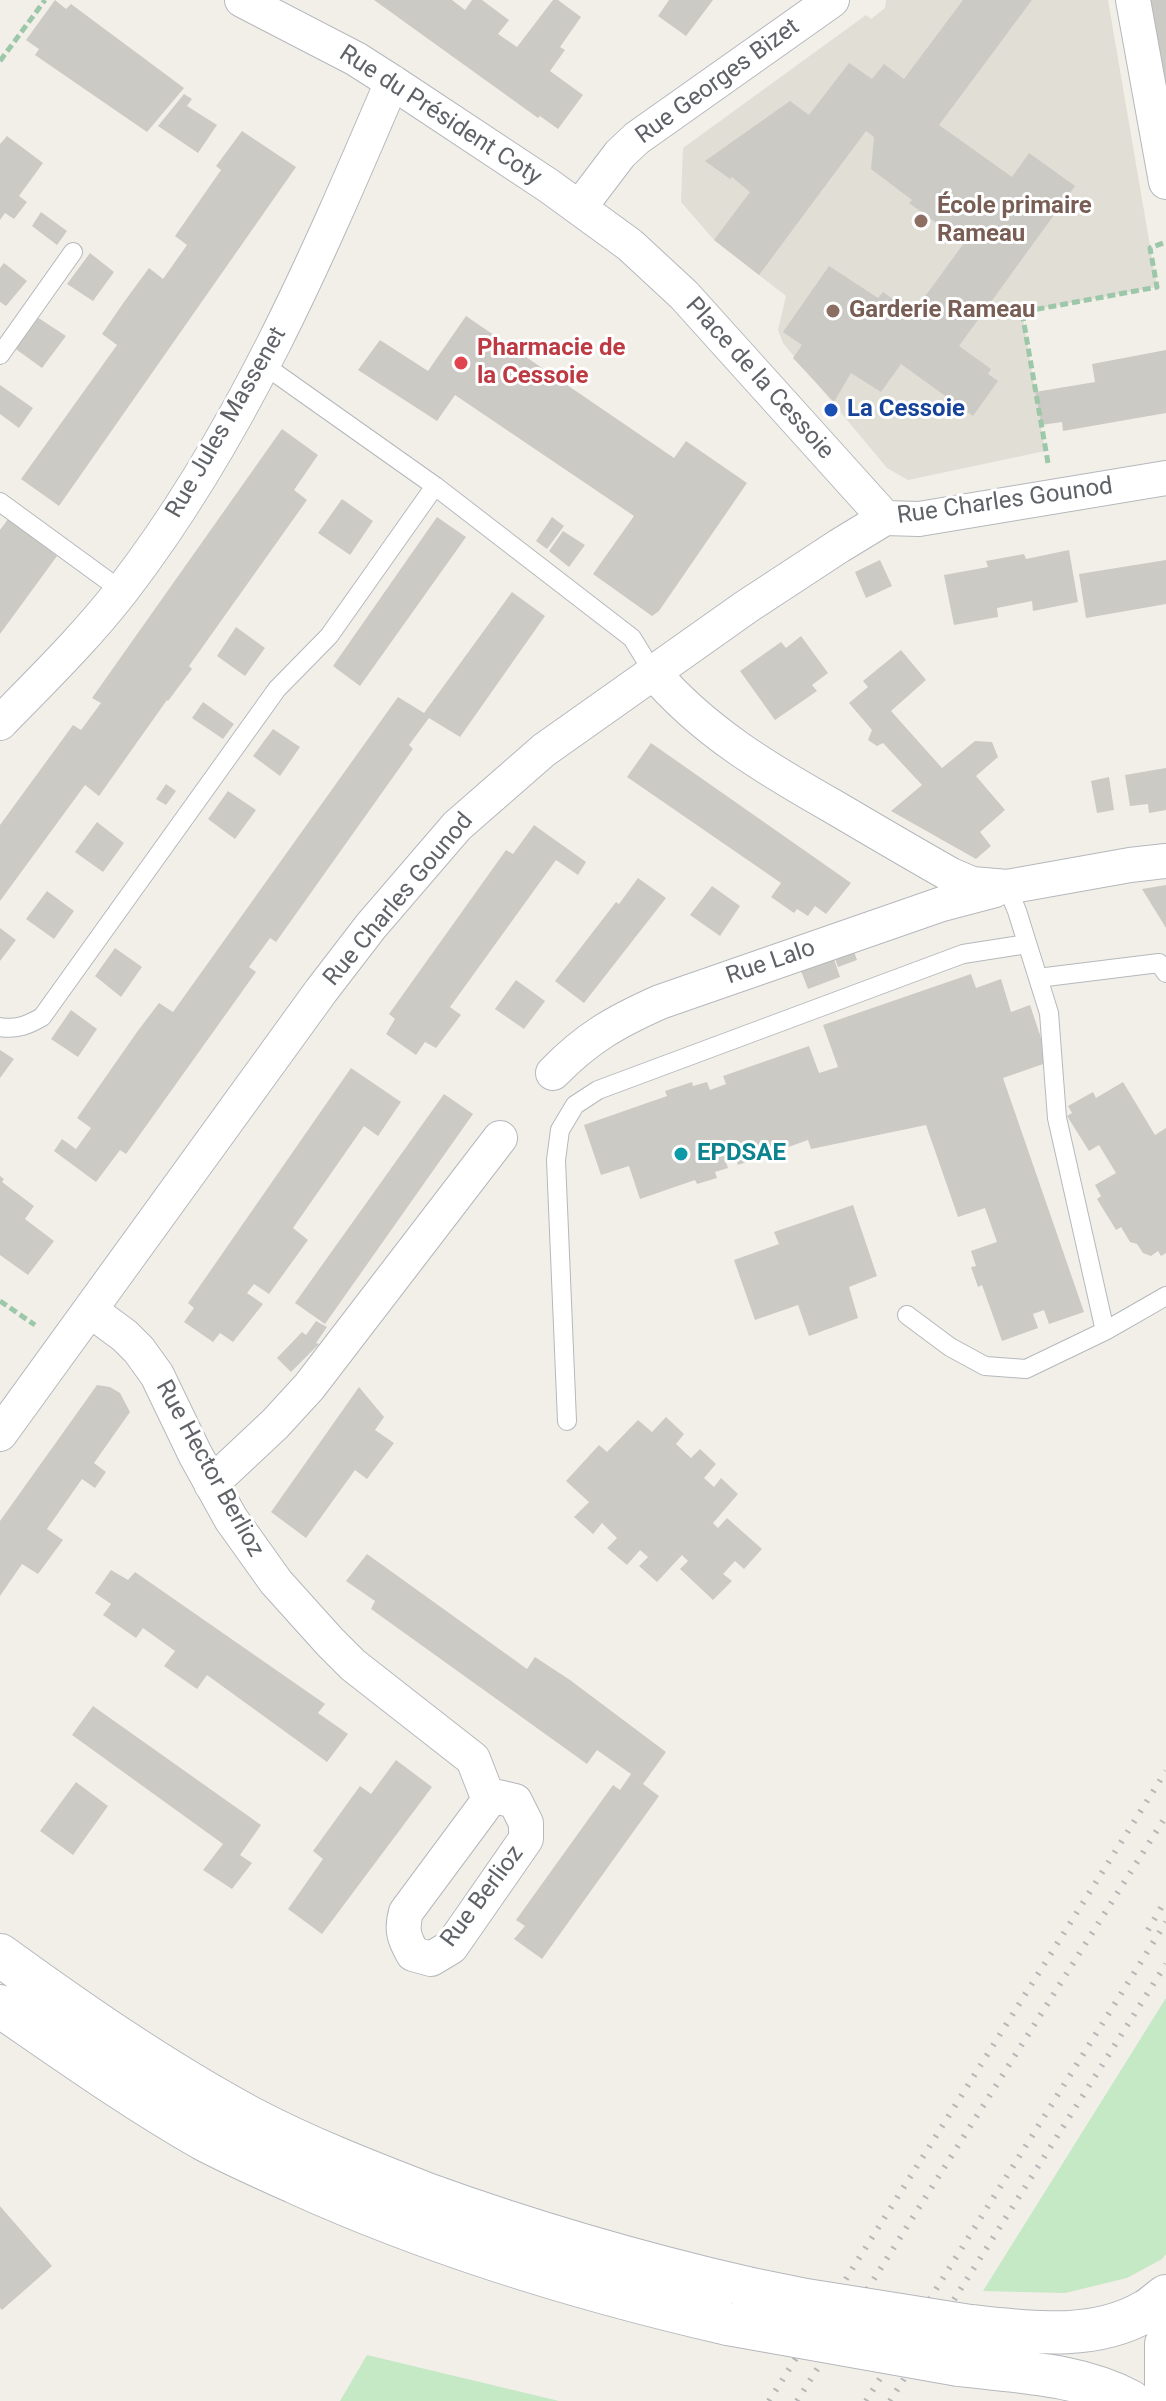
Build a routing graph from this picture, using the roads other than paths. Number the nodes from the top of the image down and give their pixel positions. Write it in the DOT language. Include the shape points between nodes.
graph roads {
  1 [pos="242,0"];
  2 [pos="832,0"];
  3 [pos="1133,0"];
  4 [pos="392,82"];
  5 [pos="1166,182"];
  6 [pos="579,208"];
  7 [pos="630,245"];
  8 [pos="73,252"];
  9 [pos="0,355"];
  10 [pos="264,365"];
  11 [pos="1166,478"];
  12 [pos="435,486"];
  13 [pos="0,502"];
  14 [pos="885,518"];
  15 [pos="122,591"];
  16 [pos="653,672"];
  17 [pos="0,723"];
  18 [pos="1166,861"];
  19 [pos="1007,887"];
  20 [pos="1027,944"];
  21 [pos="1166,973"];
  22 [pos="1038,978"];
  23 [pos="0,1027"];
  24 [pos="553,1073"];
  25 [pos="500,1138"];
  26 [pos="1166,1296"];
  27 [pos="90,1310"];
  28 [pos="907,1315"];
  29 [pos="1105,1331"];
  30 [pos="567,1421"];
  31 [pos="0,1434"];
  32 [pos="211,1484"];
  33 [pos="489,1800"];
  34 [pos="0,1955"];
  35 [pos="0,2006"];
  36 [pos="1166,2296"];
  37 [pos="738,2306"];
  38 [pos="1166,2344"];
  39 [pos="965,2346"];
  40 [pos="1166,2399"];
  41 [pos="1130,2401"];
  1 -- 4 [label="street, Rue du Président Coty"];
  2 -- 6 [label="street, Rue Georges Bizet" via="637,138"];
  3 -- 5 [label="street"];
  4 -- 6 [label="street, Rue du Président Coty"];
  4 -- 10 [label="street, Rue Jules Massenet"];
  6 -- 7 [label="street, Rue du Président Coty"];
  7 -- 14 [label="street, Place de la Cessoie" via="684,295"];
  8 -- 9 [label="lane"];
  10 -- 12 [label="lane"];
  10 -- 15 [label="street, Rue Jules Massenet" via="204,469"];
  11 -- 14 [label="street, Rue Charles Gounod" via="919,519"];
  12 -- 16 [label="lane" via="632,638"];
  12 -- 23 [label="lane" via="329,636 277,689 42,1017 28,1025"];
  13 -- 15 [label="lane"];
  14 -- 16 [label="street, Rue Charles Gounod"];
  15 -- 17 [label="street, Rue Jules Massenet"];
  16 -- 19 [label="street, Rue Lalo" via="704,724 795,785 951,875 972,884"];
  16 -- 27 [label="street, Rue Charles Gounod" via="500,787 418,870 321,991"];
  18 -- 19 [label="street, Rue Lalo"];
  19 -- 20 [label="lane"];
  19 -- 24 [label="street, Rue Lalo" via="942,904 660,1002 595,1035"];
  20 -- 22 [label="lane"];
  20 -- 30 [label="lane" via="963,954 598,1090 575,1105 560,1130 556,1160"];
  21 -- 22 [label="lane" via="1159,963"];
  22 -- 29 [label="lane" via="1049,1013 1057,1118"];
  25 -- 32 [label="street" via="309,1387"];
  26 -- 29 [label="lane"];
  27 -- 31 [label="street, Rue Charles Gounod"];
  27 -- 32 [label="street, Rue Hector Berlioz" via="125,1336 157,1375"];
  28 -- 29 [label="lane" via="985,1366 1026,1369"];
  32 -- 33 [label="street, Rue Hector Berlioz" via="249,1547 301,1612 353,1665 473,1759"];
  34 -- 37 [label="street" via="57,1997 251,2118 375,2174 508,2222 674,2271"];
  35 -- 37 [label="street" via="168,2119 246,2160 396,2225 665,2309"];
  36 -- 39 [label="street" via="1146,2311 1090,2330"];
  37 -- 39 [label="street, bridge"];
  38 -- 40 [label="street"];
  39 -- 41 [label="street"];
}
